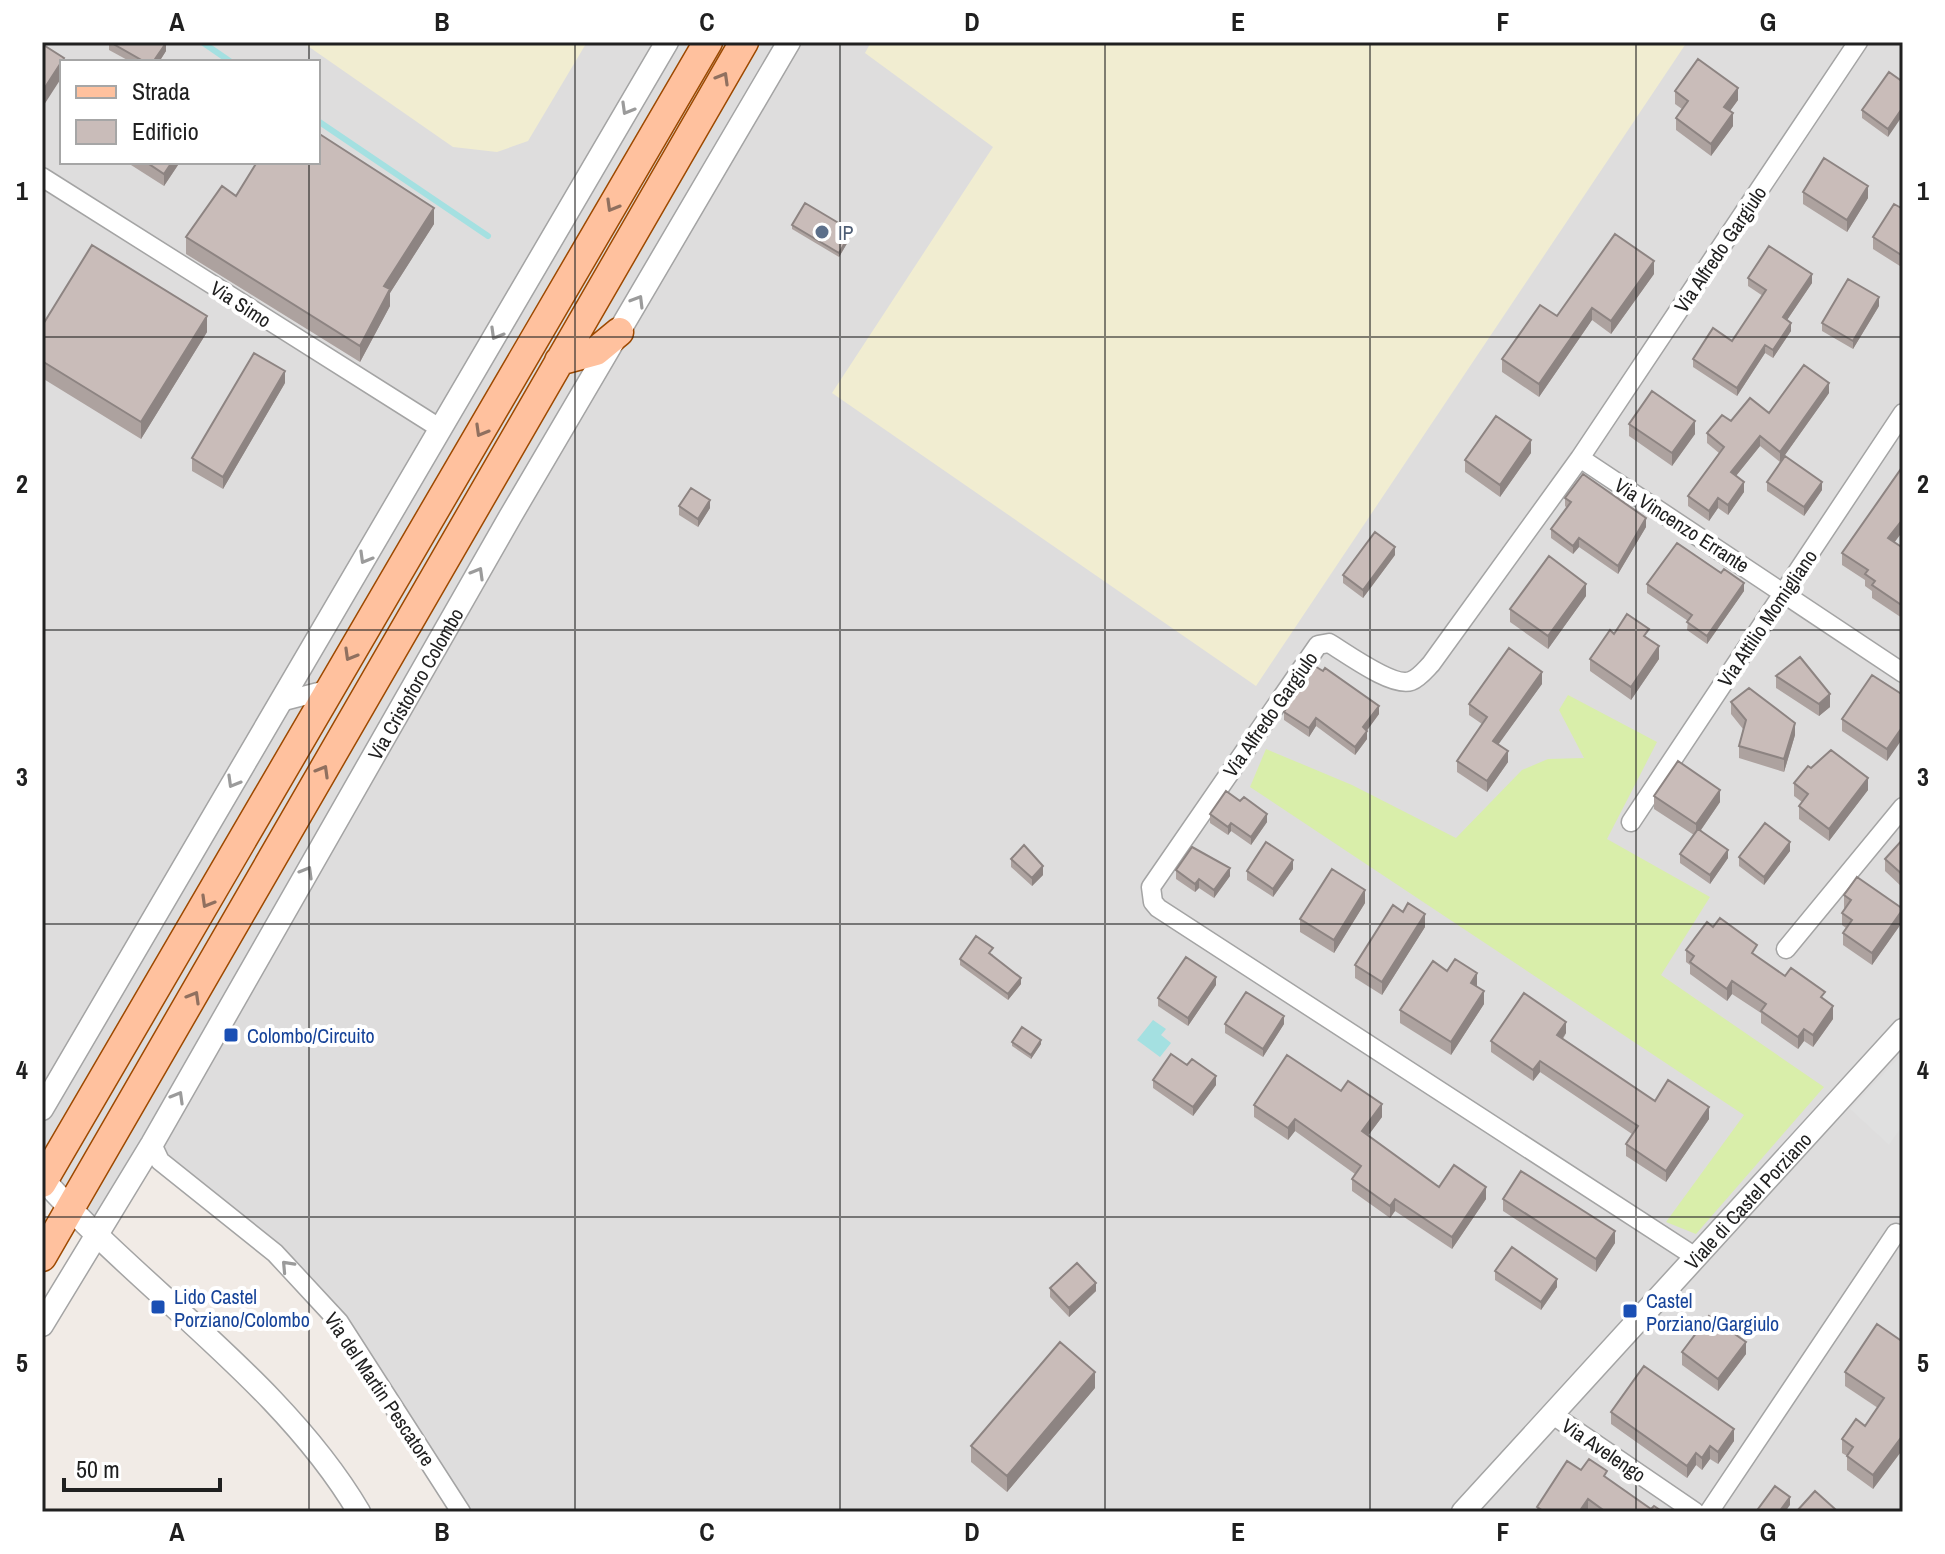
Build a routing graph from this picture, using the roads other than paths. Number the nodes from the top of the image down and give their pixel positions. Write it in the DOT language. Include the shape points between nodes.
graph roads {
  1 [pos="667,42"];
  2 [pos="708,42"];
  3 [pos="744,42"];
  4 [pos="789,42"];
  5 [pos="1858,42"];
  6 [pos="42,177"];
  7 [pos="619,332"];
  8 [pos="559,361"];
  9 [pos="1903,413"];
  10 [pos="441,429"];
  11 [pos="1580,458"];
  12 [pos="1784,592"];
  13 [pos="1903,673"];
  14 [pos="330,689"];
  15 [pos="280,702"];
  16 [pos="1903,807"];
  17 [pos="1631,822"];
  18 [pos="1786,949"];
  19 [pos="1903,1030"];
  20 [pos="42,1109"];
  21 [pos="152,1144"];
  22 [pos="43,1180"];
  23 [pos="72,1210"];
  24 [pos="1896,1233"];
  25 [pos="97,1237"];
  26 [pos="1694,1256"];
  27 [pos="42,1257"];
  28 [pos="42,1325"];
  29 [pos="1553,1415"];
  30 [pos="359,1512"];
  31 [pos="461,1512"];
  32 [pos="1463,1512"];
  33 [pos="1695,1512"];
  34 [pos="1709,1512"];
  1 -- 10 [label="street, one-way"];
  2 -- 14 [label="main road, one-way"];
  8 -- 3 [label="main road, Via Cristoforo Colombo, one-way"];
  7 -- 4 [label="street, Via Cristoforo Colombo, one-way"];
  5 -- 11 [label="street, Via Alfredo Gargiulo"];
  6 -- 10 [label="street, Via Simo"];
  7 -- 8 [label="main road" via="596,351"];
  21 -- 7 [label="street, Via Cristoforo Colombo, one-way"];
  23 -- 8 [label="main road, Via Cristoforo Colombo, one-way"];
  9 -- 12 [label="street, Via Attilio Momigliano"];
  10 -- 15 [label="street, one-way"];
  11 -- 12 [label="street, Via Vincenzo Errante"];
  11 -- 26 [label="street, Via Alfredo Gargiulo" via="1417,678 1403,683 1390,679 1329,643 1318,645 1154,879 1150,895 1158,908"];
  12 -- 13 [label="street, Via Vincenzo Errante"];
  12 -- 17 [label="street, Via Attilio Momigliano"];
  14 -- 15 [label="street"];
  14 -- 22 [label="main road, one-way"];
  15 -- 20 [label="street, one-way"];
  16 -- 18 [label="street"];
  19 -- 26 [label="street, Viale di Castel Porziano"];
  21 -- 25 [label="street, Via Cristoforo Colombo"];
  31 -- 21 [label="street, Via del Martin Pescatore, one-way" via="339,1322 275,1253 160,1161"];
  22 -- 23 [label="street"];
  23 -- 25 [label="street"];
  23 -- 27 [label="main road, Via Cristoforo Colombo"];
  24 -- 34 [label="street"];
  25 -- 28 [label="street, Via Cristoforo Colombo"];
  25 -- 30 [label="street" via="287,1416"];
  26 -- 29 [label="street, Viale di Castel Porziano"];
  29 -- 32 [label="street, Viale di Castel Porziano"];
  29 -- 33 [label="street, Via Avelengo"];
}
